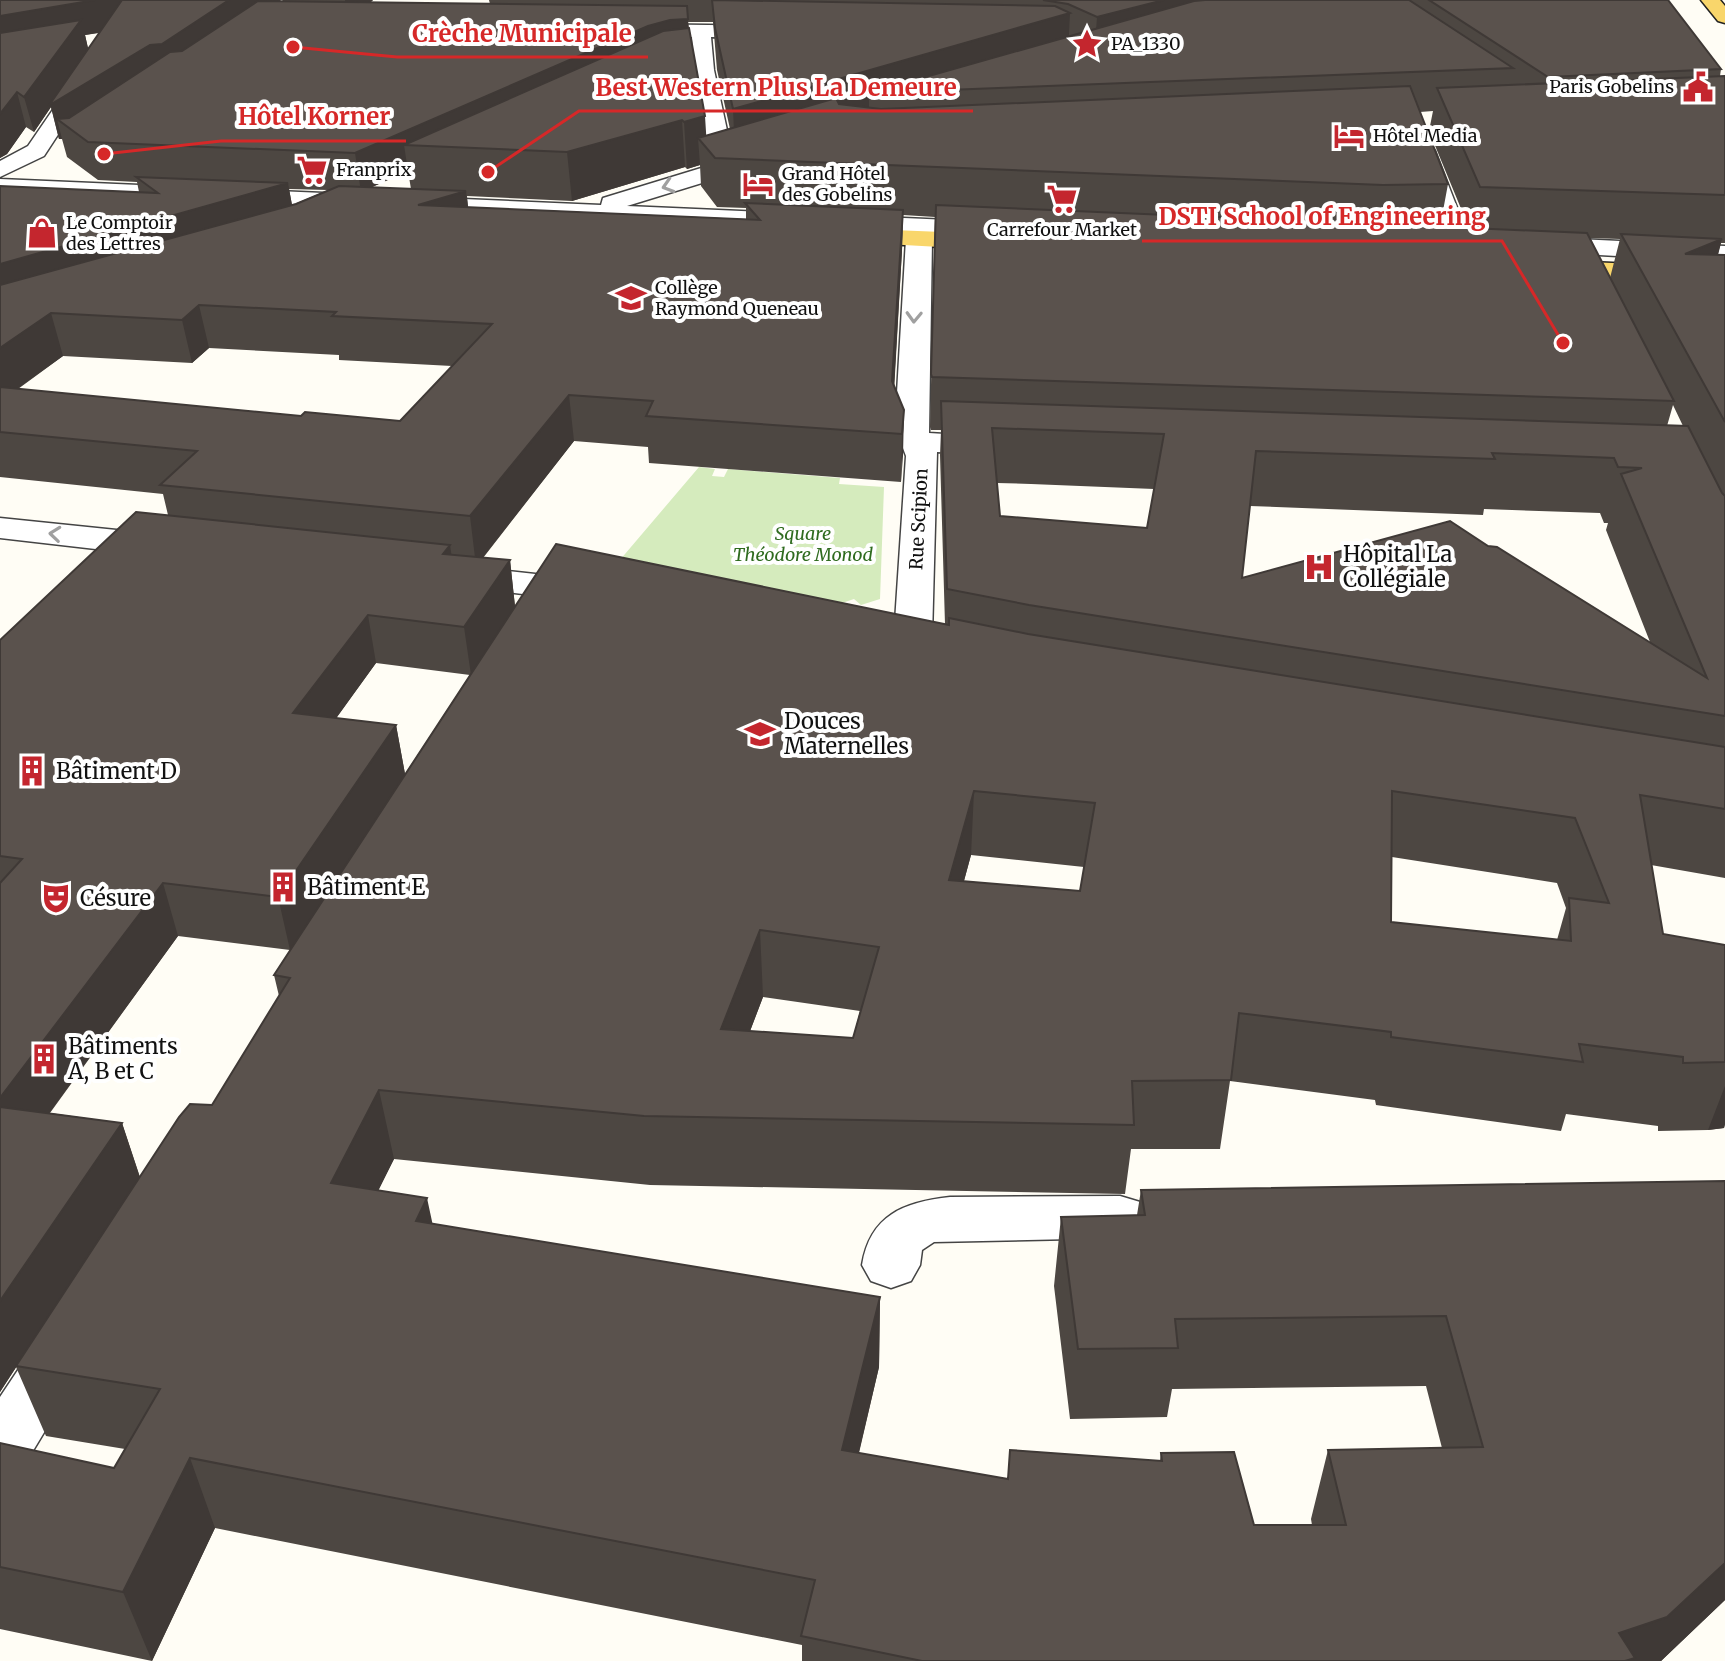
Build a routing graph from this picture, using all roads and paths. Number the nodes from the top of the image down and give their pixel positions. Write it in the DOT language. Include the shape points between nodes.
graph roads {
  1 [pos="137,0"];
  2 [pos="1710,0"];
  3 [pos="1725,17"];
  4 [pos="610,30"];
  5 [pos="701,31"];
  6 [pos="788,32"];
  7 [pos="109,40"];
  8 [pos="86,42"];
  9 [pos="97,109"];
  10 [pos="63,110"];
  11 [pos="1414,128"];
  12 [pos="69,148"];
  13 [pos="36,151"];
  14 [pos="779,152"];
  15 [pos="724,169"];
  16 [pos="0,170"];
  17 [pos="406,182"];
  18 [pos="0,186"];
  19 [pos="41,194"];
  20 [pos="0,199"];
  21 [pos="353,208"];
  22 [pos="600,219"];
  23 [pos="314,227"];
  24 [pos="1017,237"];
  25 [pos="919,239"];
  26 [pos="1482,253"];
  27 [pos="1725,254"];
  28 [pos="1434,255"];
  29 [pos="1526,267"];
  30 [pos="1587,270"];
  31 [pos="1725,276"];
  32 [pos="1602,299"];
  33 [pos="917,442"];
  34 [pos="1034,446"];
  35 [pos="0,528"];
  36 [pos="111,541"];
  37 [pos="194,549"];
  38 [pos="410,571"];
  39 [pos="75,575"];
  40 [pos="550,586"];
  41 [pos="622,595"];
  42 [pos="522,629"];
  43 [pos="908,657"];
  44 [pos="1163,1217"];
  45 [pos="891,1265"];
  46 [pos="90,1309"];
  47 [pos="0,1450"];
  1 -- 7 [label="street"];
  2 -- 3 [label="main road"];
  4 -- 5 [label="street"];
  5 -- 6 [label="street"];
  5 -- 15 [label="street" via="696,60"];
  7 -- 8 [label="street"];
  7 -- 10 [label="street" via="105,63"];
  9 -- 10 [label="street"];
  10 -- 13 [label="street"];
  11 -- 26 [label="street"];
  12 -- 13 [label="street"];
  13 -- 16 [label="street"];
  13 -- 19 [label="street"];
  14 -- 15 [label="street"];
  15 -- 22 [label="street, one-way" via="613,202"];
  17 -- 21 [label="street"];
  18 -- 19 [label="street"];
  19 -- 20 [label="main road"];
  19 -- 21 [label="main road"];
  21 -- 22 [label="street"];
  21 -- 23 [label="street"];
  22 -- 24 [label="street"];
  22 -- 25 [label="main road"];
  24 -- 25 [label="main road"];
  25 -- 33 [label="street, Rue Scipion, one-way" via="911,427"];
  26 -- 27 [label="street"];
  26 -- 28 [label="main road"];
  29 -- 30 [label="main road"];
  30 -- 31 [label="main road"];
  30 -- 32 [label="street"];
  33 -- 34 [label="street"];
  33 -- 43 [label="street, Rue Scipion" via="922,456"];
  36 -- 35 [label="street, one-way"];
  36 -- 37 [label="street"];
  36 -- 39 [label="street"];
  38 -- 40 [label="street"];
  40 -- 41 [label="street"];
  40 -- 42 [label="street"];
  44 -- 45 [label="street" via="927,1221 898,1238"];
  46 -- 47 [label="street"];
}
